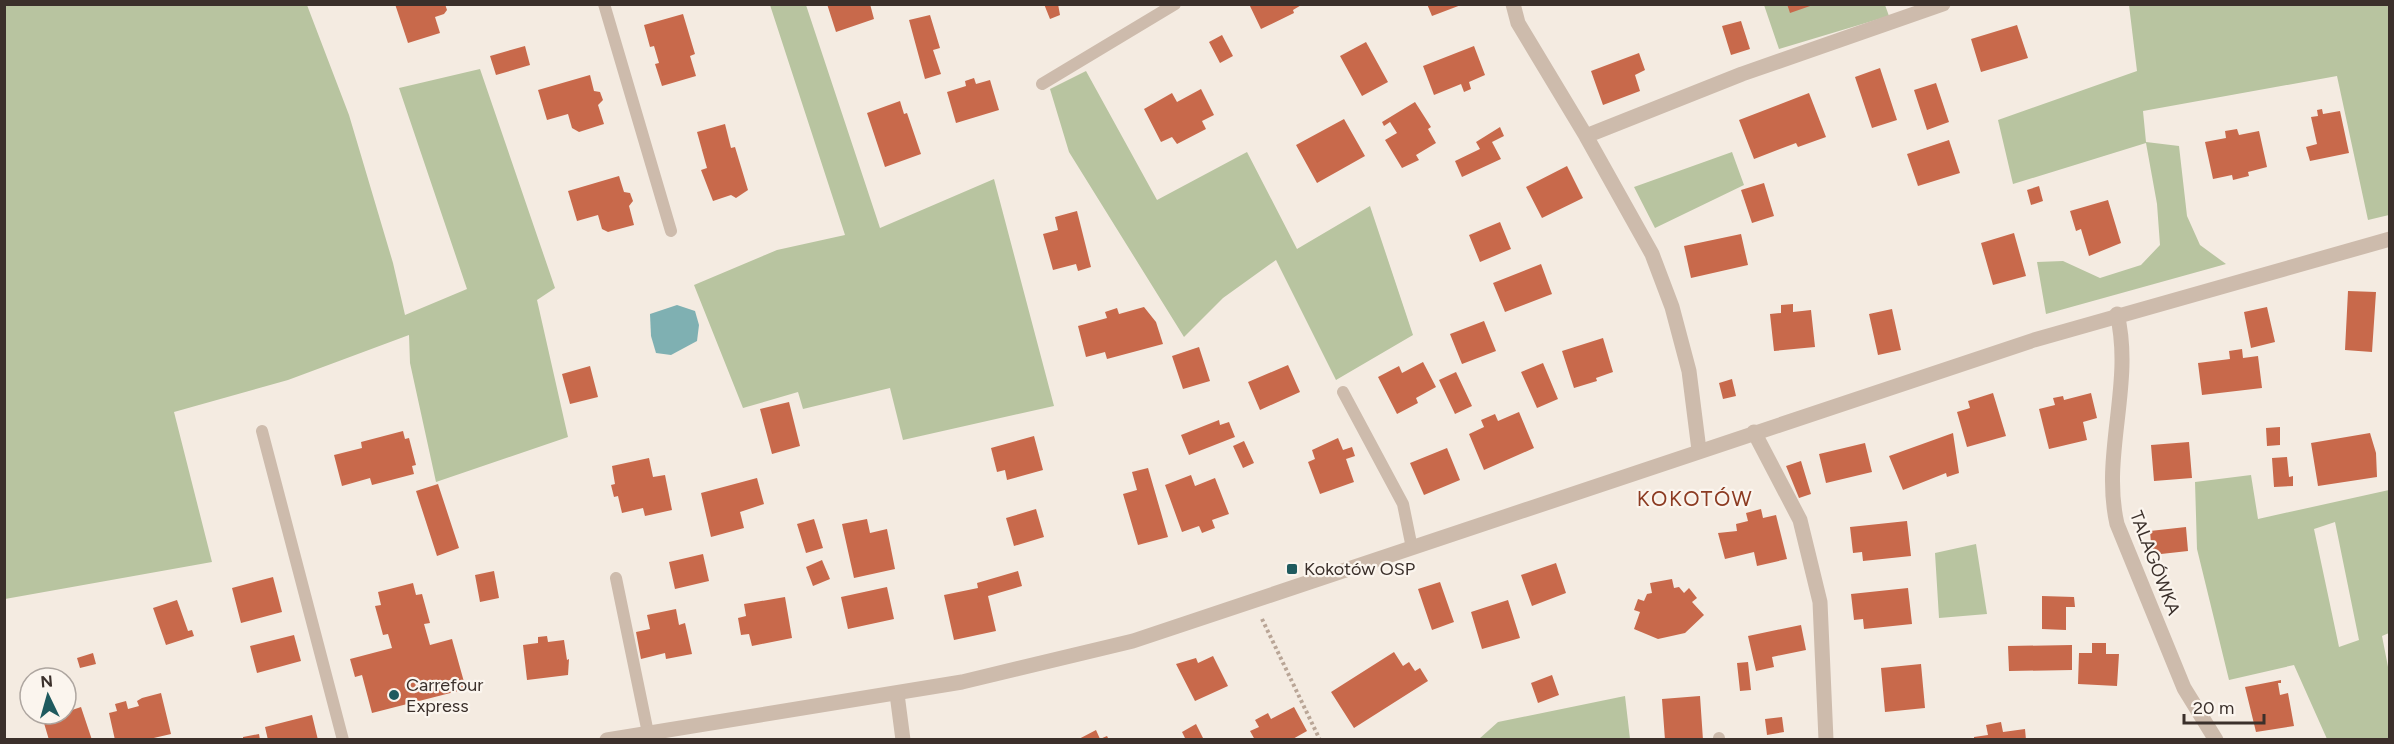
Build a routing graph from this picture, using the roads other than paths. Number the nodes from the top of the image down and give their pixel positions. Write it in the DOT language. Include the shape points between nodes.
graph roads {
  1 [pos="604,4"];
  2 [pos="1175,4"];
  3 [pos="1513,4"];
  4 [pos="1943,4"];
  5 [pos="1042,84"];
  6 [pos="1586,136"];
  7 [pos="671,231"];
  8 [pos="2390,239"];
  9 [pos="2117,314"];
  10 [pos="1343,392"];
  11 [pos="262,431"];
  12 [pos="1754,432"];
  13 [pos="1699,450"];
  14 [pos="1412,548"];
  15 [pos="616,578"];
  16 [pos="897,694"];
  17 [pos="648,733"];
  18 [pos="343,740"];
  19 [pos="607,740"];
  20 [pos="903,740"];
  21 [pos="1826,740"];
  22 [pos="2216,740"];
  1 -- 7 [label="lane"];
  2 -- 5 [label="lane"];
  3 -- 6 [label="street" via="1518,23"];
  4 -- 6 [label="street" via="1742,74"];
  6 -- 13 [label="street" via="1652,254 1672,307 1689,371"];
  8 -- 9 [label="street"];
  9 -- 12 [label="street"];
  9 -- 22 [label="street, TALAGÓWKA" via="2122,332 2122,380 2114,512 2184,688"];
  10 -- 14 [label="lane" via="1403,504"];
  11 -- 18 [label="lane"];
  12 -- 13 [label="street"];
  12 -- 21 [label="street" via="1800,520 1820,602"];
  13 -- 14 [label="street"];
  14 -- 16 [label="street" via="1076,657"];
  15 -- 17 [label="lane"];
  16 -- 17 [label="street"];
  16 -- 20 [label="street"];
  17 -- 19 [label="street"];
}
